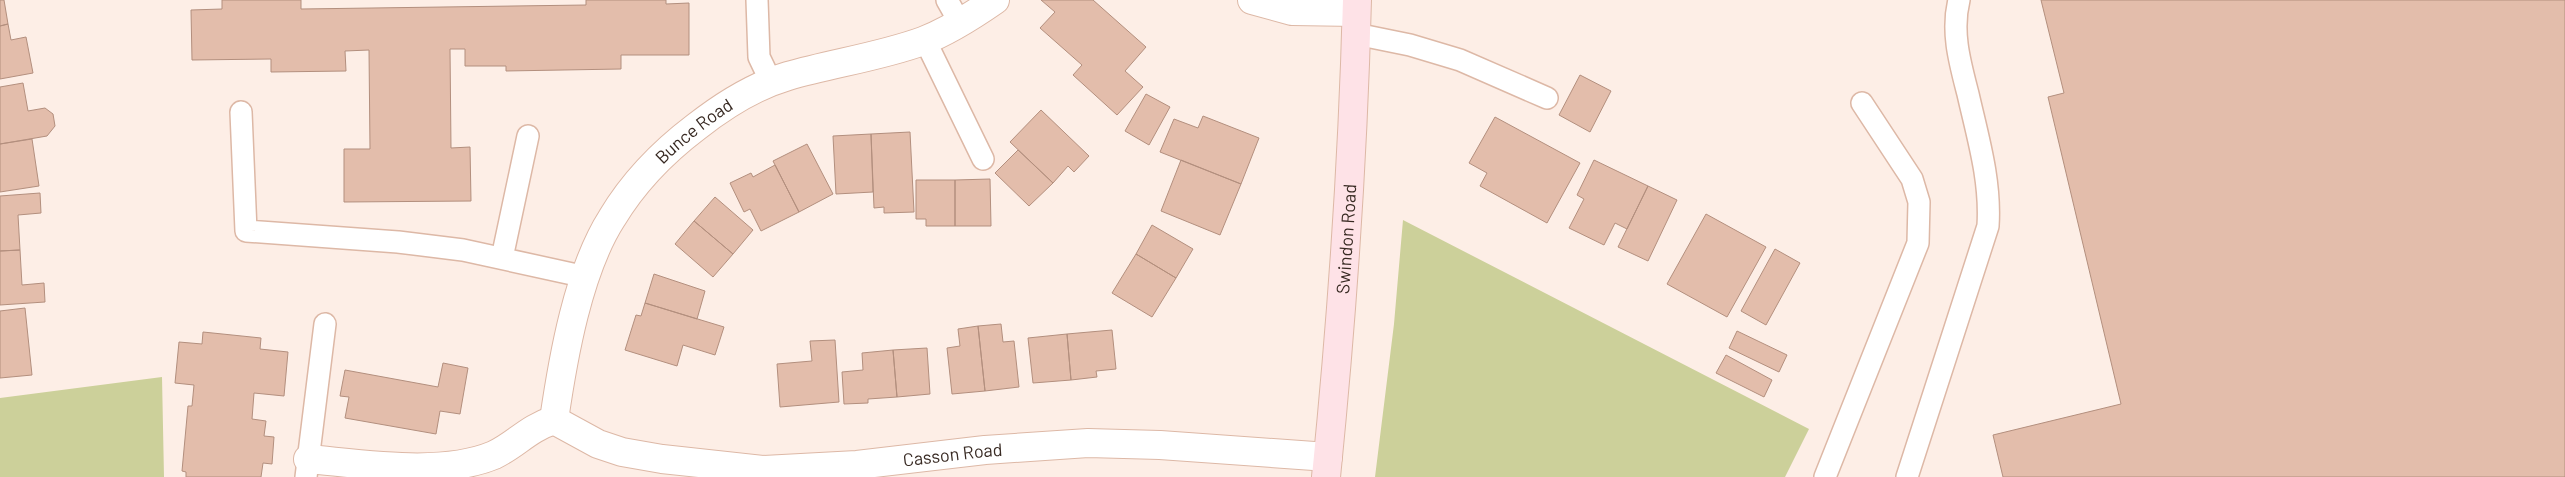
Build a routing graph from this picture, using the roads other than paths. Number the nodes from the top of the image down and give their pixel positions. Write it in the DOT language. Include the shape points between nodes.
graph roads {
  1 [pos="757,0"];
  2 [pos="995,0"];
  3 [pos="1252,0"];
  4 [pos="1959,0"];
  5 [pos="954,12"];
  6 [pos="1356,15"];
  7 [pos="925,40"];
  8 [pos="771,82"];
  9 [pos="1547,98"];
  10 [pos="1862,103"];
  11 [pos="241,112"];
  12 [pos="528,136"];
  13 [pos="983,159"];
  14 [pos="502,258"];
  15 [pos="586,277"];
  16 [pos="325,324"];
  17 [pos="554,420"];
  18 [pos="1327,467"];
  19 [pos="307,468"];
  20 [pos="474,469"];
  21 [pos="798,473"];
  22 [pos="1825,477"];
  23 [pos="1907,477"];
  1 -- 8 [label="lane" via="759,57"];
  2 -- 5 [label="street, Bunce Road"];
  3 -- 6 [label="street" via="1292,11"];
  4 -- 23 [label="lane" via="1956,35 1959,60 1987,179 1988,226"];
  5 -- 7 [label="street, Bunce Road"];
  6 -- 9 [label="lane" via="1410,45 1460,60"];
  6 -- 18 [label="main road, Swindon Road" via="1342,315"];
  7 -- 8 [label="street, Bunce Road"];
  7 -- 13 [label="lane"];
  8 -- 15 [label="street, Bunce Road" via="711,115 642,176 611,219"];
  10 -- 22 [label="lane" via="1912,179 1919,202 1918,243"];
  11 -- 14 [label="lane" via="246,231 398,242"];
  12 -- 14 [label="lane"];
  14 -- 15 [label="lane"];
  15 -- 17 [label="street, Bunce Road" via="567,350"];
  16 -- 19 [label="lane"];
  17 -- 20 [label="street" via="536,426"];
  17 -- 21 [label="street, Casson Road" via="598,444 630,453"];
  18 -- 21 [label="street, Casson Road" via="1160,445 1088,443 984,450"];
  19 -- 20 [label="street"];
}
